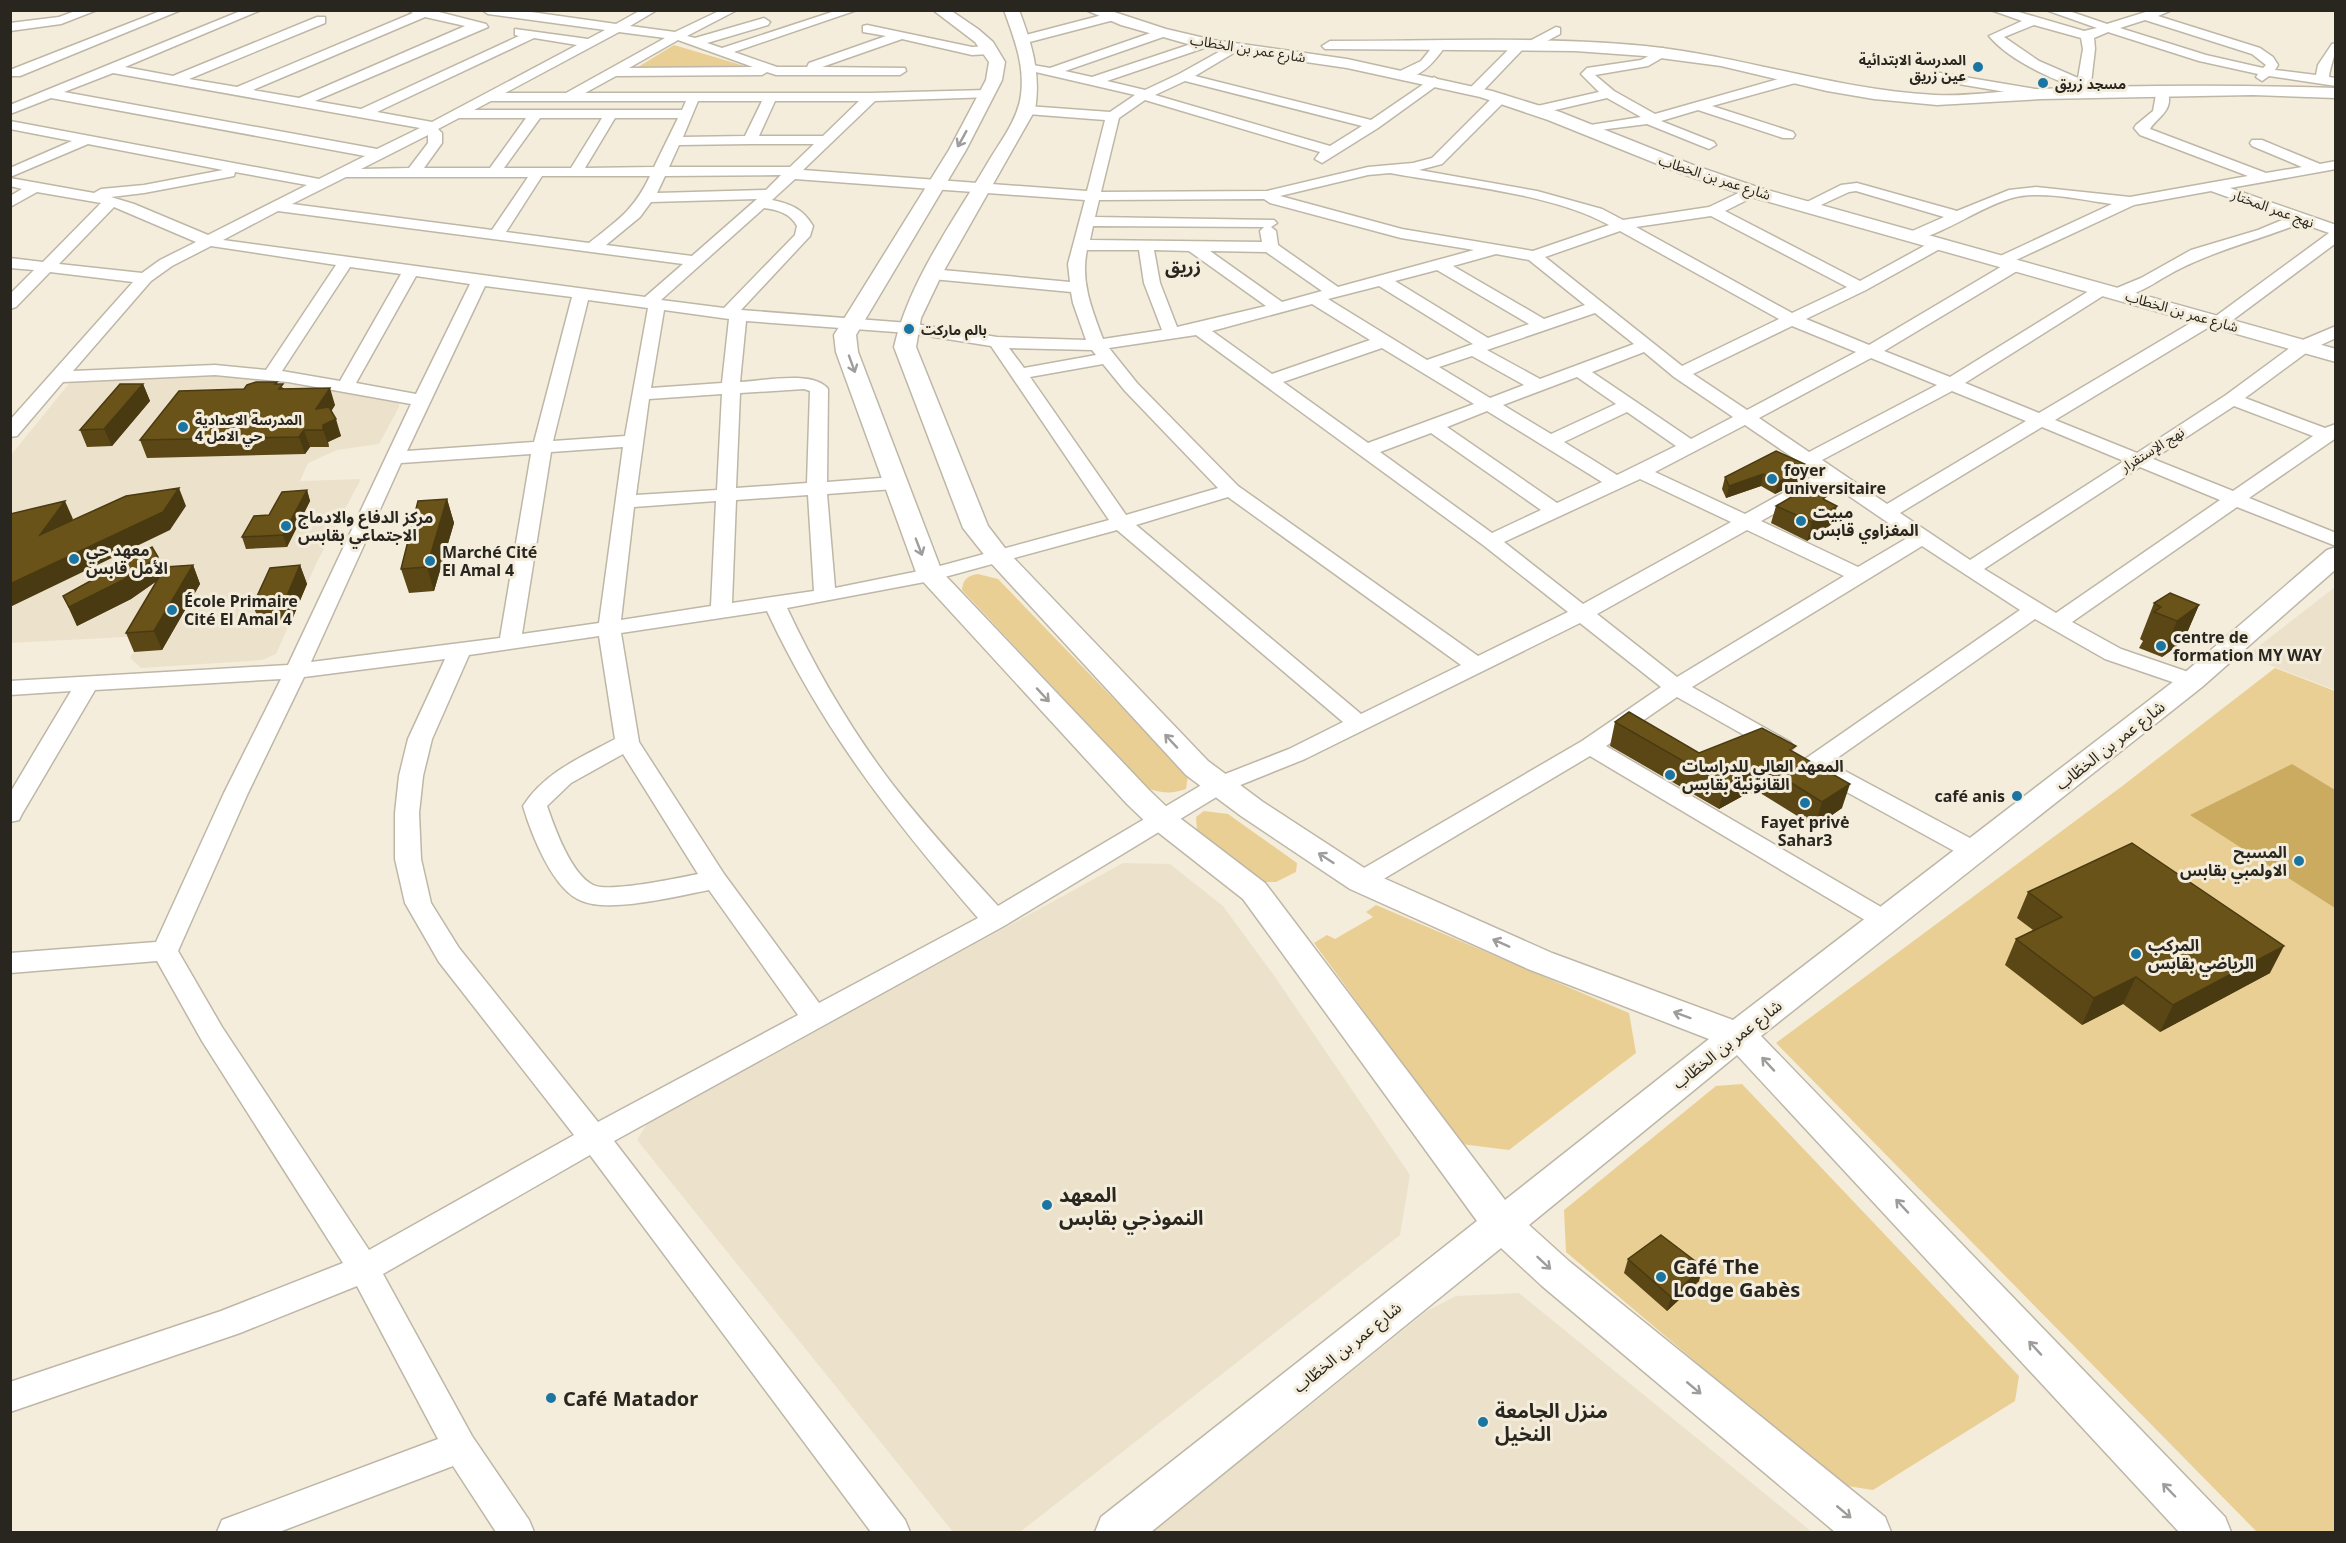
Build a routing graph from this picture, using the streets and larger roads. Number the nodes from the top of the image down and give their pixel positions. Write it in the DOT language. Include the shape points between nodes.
graph roads {
  1 [pos="92,10"];
  2 [pos="175,10"];
  3 [pos="255,10"];
  4 [pos="413,10"];
  5 [pos="488,10"];
  6 [pos="651,10"];
  7 [pos="732,10"];
  8 [pos="1011,10"];
  9 [pos="1093,10"];
  10 [pos="1997,10"];
  11 [pos="2166,10"];
  12 [pos="2055,11"];
  13 [pos="426,12"];
  14 [pos="2145,16"];
  15 [pos="780,17"];
  16 [pos="1110,17"];
  17 [pos="848,19"];
  18 [pos="321,21"];
  19 [pos="2030,22"];
  20 [pos="949,24"];
  21 [pos="476,26"];
  22 [pos="10,27"];
  23 [pos="618,28"];
  24 [pos="2106,28"];
  25 [pos="1556,31"];
  26 [pos="1162,33"];
  27 [pos="533,34"];
  28 [pos="2086,35"];
  29 [pos="677,36"];
  30 [pos="902,36"];
  31 [pos="921,39"];
  32 [pos="1022,40"];
  33 [pos="696,42"];
  34 [pos="882,42"];
  35 [pos="591,43"];
  36 [pos="1220,46"];
  37 [pos="1523,46"];
  38 [pos="2336,47"];
  39 [pos="1438,48"];
  40 [pos="990,50"];
  41 [pos="724,51"];
  42 [pos="1663,52"];
  43 [pos="901,58"];
  44 [pos="113,69"];
  45 [pos="1042,69"];
  46 [pos="13,72"];
  47 [pos="614,72"];
  48 [pos="786,72"];
  49 [pos="2265,72"];
  50 [pos="1405,74"];
  51 [pos="1934,76"];
  52 [pos="1184,77"];
  53 [pos="1794,79"];
  54 [pos="174,80"];
  55 [pos="2322,80"];
  56 [pos="1094,81"];
  57 [pos="1434,81"];
  58 [pos="2336,82"];
  59 [pos="76,83"];
  60 [pos="2084,84"];
  61 [pos="2253,90"];
  62 [pos="1475,91"];
  63 [pos="237,92"];
  64 [pos="2162,92"];
  65 [pos="2107,93"];
  66 [pos="2336,93"];
  67 [pos="51,94"];
  68 [pos="987,94"];
  69 [pos="1609,94"];
  70 [pos="2041,94"];
  71 [pos="1145,95"];
  72 [pos="891,96"];
  73 [pos="488,97"];
  74 [pos="694,97"];
  75 [pos="774,97"];
  76 [pos="871,97"];
  77 [pos="568,98"];
  78 [pos="1500,98"];
  79 [pos="299,103"];
  80 [pos="1701,107"];
  81 [pos="10,110"];
  82 [pos="1027,110"];
  83 [pos="1538,110"];
  84 [pos="361,114"];
  85 [pos="457,114"];
  86 [pos="536,114"];
  87 [pos="611,114"];
  88 [pos="686,114"];
  89 [pos="1113,116"];
  90 [pos="1651,120"];
  91 [pos="10,125"];
  92 [pos="1373,125"];
  93 [pos="431,128"];
  94 [pos="1589,129"];
  95 [pos="1788,135"];
  96 [pos="87,140"];
  97 [pos="750,140"];
  98 [pos="826,140"];
  99 [pos="673,141"];
  100 [pos="2257,143"];
  101 [pos="1708,146"];
  102 [pos="1332,151"];
  103 [pos="380,154"];
  104 [pos="2336,165"];
  105 [pos="2318,168"];
  106 [pos="1389,169"];
  107 [pos="658,171"];
  108 [pos="1368,171"];
  109 [pos="251,172"];
  110 [pos="494,172"];
  111 [pos="538,172"];
  112 [pos="575,172"];
  113 [pos="793,172"];
  114 [pos="10,173"];
  115 [pos="344,173"];
  116 [pos="413,173"];
  117 [pos="2265,178"];
  118 [pos="10,182"];
  119 [pos="938,183"];
  120 [pos="323,184"];
  121 [pos="2211,186"];
  122 [pos="981,187"];
  123 [pos="33,188"];
  124 [pos="1754,191"];
  125 [pos="74,194"];
  126 [pos="1092,196"];
  127 [pos="1271,197"];
  128 [pos="647,198"];
  129 [pos="765,199"];
  130 [pos="112,201"];
  131 [pos="2130,201"];
  132 [pos="10,203"];
  133 [pos="1810,206"];
  134 [pos="278,207"];
  135 [pos="1713,210"];
  136 [pos="1960,217"];
  137 [pos="2300,218"];
  138 [pos="1086,221"];
  139 [pos="1269,222"];
  140 [pos="1623,225"];
  141 [pos="2336,232"];
  142 [pos="496,235"];
  143 [pos="1915,235"];
  144 [pos="206,242"];
  145 [pos="1940,243"];
  146 [pos="1080,245"];
  147 [pos="1270,247"];
  148 [pos="592,248"];
  149 [pos="1146,248"];
  150 [pos="1195,248"];
  151 [pos="1493,250"];
  152 [pos="2314,252"];
  153 [pos="1534,256"];
  154 [pos="2336,260"];
  155 [pos="695,261"];
  156 [pos="10,263"];
  157 [pos="345,263"];
  158 [pos="2009,263"];
  159 [pos="1439,264"];
  160 [pos="47,267"];
  161 [pos="410,272"];
  162 [pos="932,274"];
  163 [pos="145,278"];
  164 [pos="1381,280"];
  165 [pos="479,282"];
  166 [pos="1860,287"];
  167 [pos="1077,288"];
  168 [pos="2111,291"];
  169 [pos="1336,292"];
  170 [pos="581,294"];
  171 [pos="1314,298"];
  172 [pos="10,304"];
  173 [pos="653,304"];
  174 [pos="1279,307"];
  175 [pos="1595,307"];
  176 [pos="734,314"];
  177 [pos="1793,320"];
  178 [pos="2215,320"];
  179 [pos="852,322"];
  180 [pos="1542,325"];
  181 [pos="909,328"];
  182 [pos="1199,329"];
  183 [pos="2336,332"];
  184 [pos="1172,334"];
  185 [pos="997,342"];
  186 [pos="1382,342"];
  187 [pos="1645,346"];
  188 [pos="2304,346"];
  189 [pos="1480,347"];
  190 [pos="1102,351"];
  191 [pos="1869,352"];
  192 [pos="2336,356"];
  193 [pos="1426,366"];
  194 [pos="1578,370"];
  195 [pos="1680,373"];
  196 [pos="1019,374"];
  197 [pos="271,375"];
  198 [pos="59,377"];
  199 [pos="1269,381"];
  200 [pos="1537,385"];
  201 [pos="1950,385"];
  202 [pos="345,387"];
  203 [pos="731,387"];
  204 [pos="641,394"];
  205 [pos="2232,399"];
  206 [pos="422,400"];
  207 [pos="1488,403"];
  208 [pos="1628,405"];
  209 [pos="1745,418"];
  210 [pos="2041,422"];
  211 [pos="1432,426"];
  212 [pos="10,432"];
  213 [pos="2331,432"];
  214 [pos="633,441"];
  215 [pos="1551,441"];
  216 [pos="1689,446"];
  217 [pos="543,447"];
  218 [pos="1367,450"];
  219 [pos="394,458"];
  220 [pos="2136,459"];
  221 [pos="1808,460"];
  222 [pos="1640,472"];
  223 [pos="1830,475"];
  224 [pos="894,483"];
  225 [pos="1616,483"];
  226 [pos="817,489"];
  227 [pos="1231,490"];
  228 [pos="726,496"];
  229 [pos="2236,500"];
  230 [pos="624,502"];
  231 [pos="1556,511"];
  232 [pos="1886,513"];
  233 [pos="1122,523"];
  234 [pos="1746,523"];
  235 [pos="1922,537"];
  236 [pos="2336,540"];
  237 [pos="1490,541"];
  238 [pos="2336,555"];
  239 [pos="999,557"];
  240 [pos="1970,569"];
  241 [pos="930,575"];
  242 [pos="1859,575"];
  243 [pos="825,596"];
  244 [pos="774,604"];
  245 [pos="2034,610"];
  246 [pos="721,612"];
  247 [pos="1581,614"];
  248 [pos="2056,623"];
  249 [pos="609,627"];
  250 [pos="510,642"];
  251 [pos="460,650"];
  252 [pos="1476,665"];
  253 [pos="296,671"];
  254 [pos="2192,681"];
  255 [pos="87,684"];
  256 [pos="1676,687"];
  257 [pos="10,688"];
  258 [pos="1359,724"];
  259 [pos="627,742"];
  260 [pos="1590,746"];
  261 [pos="1813,764"];
  262 [pos="1219,785"];
  263 [pos="10,814"];
  264 [pos="1161,819"];
  265 [pos="1974,851"];
  266 [pos="715,880"];
  267 [pos="1360,881"];
  268 [pos="995,920"];
  269 [pos="1884,920"];
  270 [pos="165,951"];
  271 [pos="10,963"];
  272 [pos="816,1019"];
  273 [pos="1737,1036"];
  274 [pos="594,1138"];
  275 [pos="1501,1224"];
  276 [pos="364,1269"];
  277 [pos="10,1397"];
  278 [pos="460,1447"];
  279 [pos="236,1533"];
  280 [pos="516,1533"];
  281 [pos="892,1533"];
  282 [pos="1117,1533"];
  283 [pos="1869,1533"];
  284 [pos="2209,1533"];
  1 -- 22 [label="street" via="61,20"];
  2 -- 46 [label="street"];
  3 -- 44 [label="street"];
  4 -- 13 [label="street"];
  5 -- 23 [label="street"];
  6 -- 23 [label="street"];
  7 -- 29 [label="street"];
  8 -- 32 [label="street"];
  9 -- 16 [label="street, شارع عمر بن الخطاب"];
  10 -- 19 [label="street"];
  11 -- 14 [label="street"];
  12 -- 24 [label="street"];
  13 -- 21 [label="street"];
  13 -- 63 [label="street"];
  14 -- 24 [label="street"];
  14 -- 49 [label="street" via="2256,51 2272,65"];
  15 -- 33 [label="street"];
  16 -- 26 [label="street, شارع عمر بن الخطاب"];
  16 -- 32 [label="street"];
  17 -- 30 [label="street"];
  17 -- 34 [label="street"];
  17 -- 41 [label="street"];
  18 -- 54 [label="street"];
  19 -- 28 [label="street"];
  19 -- 60 [label="street" via="1995,36 2036,66"];
  20 -- 31 [label="street"];
  20 -- 40 [label="street"];
  21 -- 27 [label="street"];
  21 -- 79 [label="street"];
  23 -- 29 [label="street"];
  23 -- 35 [label="street"];
  24 -- 28 [label="street"];
  24 -- 49 [label="street" via="2203,58"];
  25 -- 37 [label="street"];
  26 -- 36 [label="street, شارع عمر بن الخطاب"];
  26 -- 45 [label="street"];
  27 -- 35 [label="street"];
  27 -- 84 [label="street"];
  28 -- 60 [label="street" via="2089,49"];
  29 -- 33 [label="street"];
  29 -- 47 [label="street"];
  30 -- 31 [label="street"];
  30 -- 34 [label="street"];
  31 -- 40 [label="street" via="972,51"];
  31 -- 43 [label="street" via="910,43"];
  32 -- 45 [label="street"];
  33 -- 41 [label="street"];
  34 -- 43 [label="street"];
  34 -- 48 [label="street"];
  35 -- 73 [label="street"];
  36 -- 39 [label="street"];
  36 -- 50 [label="street, شارع عمر بن الخطاب"];
  36 -- 52 [label="street"];
  36 -- 56 [label="street"];
  37 -- 39 [label="street"];
  37 -- 42 [label="street"];
  37 -- 62 [label="street"];
  38 -- 55 [label="street" via="2324,65"];
  39 -- 50 [label="street" via="1425,64"];
  40 -- 68 [label="street" via="997,68"];
  41 -- 48 [label="street"];
  42 -- 53 [label="street"];
  42 -- 69 [label="street" via="1644,63 1587,72"];
  43 -- 48 [label="street"];
  43 -- 72 [label="street"];
  44 -- 54 [label="street"];
  44 -- 59 [label="street"];
  45 -- 56 [label="street"];
  45 -- 82 [label="street"];
  46 -- 59 [label="street"];
  47 -- 48 [label="street"];
  47 -- 77 [label="street"];
  48 -- 75 [label="street"];
  49 -- 55 [label="street"];
  49 -- 61 [label="street"];
  50 -- 57 [label="street, شارع عمر بن الخطاب"];
  51 -- 70 [label="street"];
  52 -- 71 [label="street"];
  52 -- 92 [label="street"];
  53 -- 70 [label="street" via="1924,99"];
  53 -- 80 [label="street"];
  54 -- 63 [label="street"];
  55 -- 58 [label="street"];
  56 -- 71 [label="street"];
  57 -- 62 [label="street, شارع عمر بن الخطاب"];
  57 -- 92 [label="street"];
  59 -- 67 [label="street"];
  60 -- 65 [label="street"];
  61 -- 64 [label="street"];
  61 -- 66 [label="street"];
  62 -- 78 [label="street, شارع عمر بن الخطاب"];
  63 -- 79 [label="street"];
  64 -- 65 [label="street"];
  64 -- 117 [label="street" via="2160,112 2144,125 2145,132"];
  65 -- 70 [label="street"];
  67 -- 81 [label="street"];
  67 -- 103 [label="street"];
  68 -- 72 [label="street"];
  68 -- 119 [label="street, one-way"];
  69 -- 83 [label="street"];
  69 -- 90 [label="street"];
  71 -- 89 [label="street"];
  71 -- 102 [label="street"];
  72 -- 76 [label="street"];
  73 -- 77 [label="street"];
  73 -- 85 [label="street"];
  74 -- 75 [label="street"];
  74 -- 77 [label="street"];
  74 -- 88 [label="street"];
  75 -- 76 [label="street"];
  75 -- 97 [label="street"];
  76 -- 98 [label="street"];
  78 -- 83 [label="street, شارع عمر بن الخطاب"];
  78 -- 106 [label="street" via="1437,161"];
  79 -- 84 [label="street"];
  80 -- 90 [label="street"];
  80 -- 95 [label="street"];
  82 -- 89 [label="street"];
  82 -- 122 [label="street"];
  83 -- 94 [label="street, شارع عمر بن الخطاب"];
  84 -- 93 [label="street"];
  85 -- 86 [label="street"];
  85 -- 93 [label="street"];
  86 -- 87 [label="street"];
  86 -- 110 [label="street"];
  87 -- 88 [label="street"];
  87 -- 112 [label="street"];
  88 -- 99 [label="street"];
  89 -- 126 [label="street"];
  90 -- 94 [label="street"];
  90 -- 101 [label="street"];
  91 -- 96 [label="street"];
  92 -- 102 [label="street"];
  93 -- 103 [label="street"];
  93 -- 116 [label="street" via="435,143"];
  94 -- 124 [label="street, شارع عمر بن الخطاب" via="1686,169"];
  96 -- 109 [label="street"];
  96 -- 114 [label="street"];
  97 -- 98 [label="street"];
  97 -- 99 [label="street"];
  98 -- 113 [label="street"];
  99 -- 107 [label="street"];
  100 -- 105 [label="street"];
  102 -- 108 [label="street" via="1322,160"];
  103 -- 115 [label="street"];
  104 -- 105 [label="street"];
  105 -- 117 [label="street"];
  106 -- 108 [label="street"];
  106 -- 140 [label="street" via="1560,200"];
  107 -- 112 [label="street"];
  107 -- 113 [label="street"];
  107 -- 128 [label="street"];
  108 -- 127 [label="street"];
  109 -- 120 [label="street"];
  109 -- 125 [label="street" via="144,189"];
  110 -- 111 [label="street"];
  110 -- 116 [label="street"];
  111 -- 112 [label="street"];
  111 -- 142 [label="street"];
  113 -- 119 [label="street"];
  113 -- 129 [label="street"];
  115 -- 116 [label="street"];
  115 -- 120 [label="street"];
  117 -- 121 [label="street"];
  118 -- 123 [label="street"];
  119 -- 122 [label="street"];
  119 -- 179 [label="street"];
  120 -- 134 [label="street"];
  121 -- 131 [label="street"];
  121 -- 137 [label="street, نهج عمر المختار"];
  122 -- 126 [label="street"];
  122 -- 162 [label="street"];
  123 -- 125 [label="street"];
  123 -- 132 [label="street"];
  124 -- 133 [label="street, شارع عمر بن الخطاب"];
  124 -- 135 [label="street"];
  125 -- 130 [label="street"];
  126 -- 127 [label="street"];
  126 -- 138 [label="street"];
  127 -- 139 [label="street"];
  127 -- 151 [label="street" via="1361,224"];
  128 -- 129 [label="street"];
  128 -- 148 [label="street" via="635,214"];
  129 -- 155 [label="street"];
  129 -- 176 [label="street" via="795,212 805,226 802,237"];
  130 -- 144 [label="street"];
  130 -- 160 [label="street"];
  131 -- 136 [label="street" via="2020,191"];
  131 -- 158 [label="street"];
  133 -- 136 [label="street" via="1846,188 1857,187"];
  133 -- 143 [label="street, شارع عمر بن الخطاب"];
  134 -- 142 [label="street"];
  134 -- 144 [label="street"];
  135 -- 140 [label="street"];
  135 -- 166 [label="street"];
  136 -- 143 [label="street"];
  137 -- 141 [label="street, نهج عمر المختار"];
  137 -- 168 [label="street" via="2197,253 2147,281"];
  138 -- 139 [label="street"];
  138 -- 146 [label="street"];
  139 -- 147 [label="street"];
  140 -- 153 [label="street"];
  140 -- 177 [label="street"];
  141 -- 152 [label="street"];
  142 -- 148 [label="street"];
  143 -- 145 [label="street, شارع عمر بن الخطاب"];
  144 -- 157 [label="street"];
  144 -- 163 [label="street"];
  145 -- 158 [label="street, شارع عمر بن الخطاب"];
  145 -- 166 [label="street"];
  146 -- 149 [label="street"];
  146 -- 167 [label="street"];
  147 -- 150 [label="street"];
  147 -- 169 [label="street"];
  148 -- 155 [label="street"];
  149 -- 150 [label="street"];
  149 -- 184 [label="street" via="1152,283"];
  150 -- 174 [label="street"];
  151 -- 153 [label="street"];
  151 -- 159 [label="street"];
  152 -- 154 [label="street"];
  152 -- 178 [label="street"];
  153 -- 175 [label="street"];
  155 -- 173 [label="street"];
  156 -- 160 [label="street"];
  157 -- 161 [label="street"];
  157 -- 197 [label="street"];
  158 -- 168 [label="street, شارع عمر بن الخطاب"];
  158 -- 191 [label="street"];
  159 -- 164 [label="street"];
  159 -- 180 [label="street"];
  160 -- 163 [label="street"];
  160 -- 172 [label="street"];
  161 -- 165 [label="street"];
  161 -- 202 [label="street"];
  162 -- 167 [label="street"];
  162 -- 181 [label="street"];
  163 -- 198 [label="street"];
  164 -- 169 [label="street"];
  164 -- 189 [label="street"];
  165 -- 170 [label="street"];
  165 -- 206 [label="street"];
  166 -- 177 [label="street"];
  167 -- 190 [label="street" via="1087,323"];
  168 -- 178 [label="street, شارع عمر بن الخطاب"];
  168 -- 201 [label="street"];
  169 -- 171 [label="street"];
  170 -- 173 [label="street"];
  170 -- 217 [label="street"];
  171 -- 174 [label="street"];
  171 -- 186 [label="street"];
  173 -- 176 [label="street"];
  173 -- 204 [label="street"];
  174 -- 182 [label="street"];
  175 -- 180 [label="street"];
  175 -- 187 [label="street"];
  176 -- 179 [label="street"];
  176 -- 203 [label="street"];
  177 -- 191 [label="street"];
  177 -- 195 [label="street"];
  178 -- 188 [label="street, شارع عمر بن الخطاب"];
  178 -- 210 [label="street"];
  179 -- 181 [label="street"];
  179 -- 224 [label="street, one-way" via="845,335 848,352"];
  180 -- 189 [label="street"];
  181 -- 185 [label="street"];
  181 -- 239 [label="street" via="905,347 976,528"];
  182 -- 184 [label="street"];
  182 -- 199 [label="street"];
  183 -- 188 [label="street, نهج الإستقرار"];
  184 -- 190 [label="street"];
  185 -- 190 [label="street"];
  185 -- 196 [label="street"];
  186 -- 193 [label="street"];
  186 -- 199 [label="street"];
  187 -- 194 [label="street"];
  187 -- 195 [label="street"];
  188 -- 192 [label="street, شارع عمر بن الخطاب"];
  188 -- 205 [label="street, نهج الإستقرار"];
  189 -- 193 [label="street"];
  189 -- 200 [label="street"];
  190 -- 196 [label="street"];
  190 -- 227 [label="street" via="1131,387"];
  191 -- 201 [label="street"];
  191 -- 209 [label="street"];
  193 -- 207 [label="street"];
  194 -- 200 [label="street"];
  194 -- 208 [label="street"];
  195 -- 209 [label="street"];
  196 -- 233 [label="street"];
  197 -- 198 [label="street" via="215,370"];
  197 -- 202 [label="street"];
  198 -- 212 [label="street"];
  199 -- 218 [label="street"];
  200 -- 207 [label="street"];
  201 -- 210 [label="street"];
  201 -- 221 [label="street"];
  202 -- 206 [label="street"];
  203 -- 204 [label="street"];
  203 -- 226 [label="street" via="807,383 819,390"];
  203 -- 228 [label="street"];
  204 -- 214 [label="street"];
  205 -- 213 [label="street"];
  205 -- 220 [label="street, نهج الإستقرار"];
  206 -- 219 [label="street"];
  207 -- 211 [label="street"];
  207 -- 215 [label="street"];
  208 -- 215 [label="street"];
  208 -- 216 [label="street"];
  209 -- 216 [label="street"];
  209 -- 221 [label="street"];
  210 -- 220 [label="street"];
  210 -- 232 [label="street"];
  211 -- 218 [label="street"];
  211 -- 231 [label="street"];
  213 -- 229 [label="street"];
  214 -- 217 [label="street"];
  214 -- 230 [label="street"];
  215 -- 225 [label="street"];
  216 -- 222 [label="street"];
  217 -- 219 [label="street"];
  217 -- 250 [label="street"];
  218 -- 237 [label="street"];
  219 -- 253 [label="street"];
  220 -- 229 [label="street"];
  220 -- 240 [label="street, نهج الإستقرار"];
  221 -- 223 [label="street"];
  222 -- 225 [label="street"];
  222 -- 234 [label="street"];
  223 -- 232 [label="street"];
  223 -- 234 [label="street"];
  224 -- 226 [label="street"];
  224 -- 241 [label="street, one-way"];
  225 -- 231 [label="street"];
  226 -- 228 [label="street"];
  226 -- 243 [label="street"];
  227 -- 233 [label="street"];
  227 -- 252 [label="street"];
  228 -- 230 [label="street"];
  228 -- 246 [label="street"];
  229 -- 236 [label="street"];
  229 -- 248 [label="street"];
  230 -- 249 [label="street"];
  231 -- 237 [label="street"];
  232 -- 235 [label="street"];
  233 -- 239 [label="street"];
  233 -- 258 [label="street"];
  234 -- 242 [label="street"];
  234 -- 247 [label="street"];
  235 -- 240 [label="street"];
  235 -- 242 [label="street"];
  237 -- 247 [label="street"];
  238 -- 254 [label="street, شارع عمر بن الخطّاب"];
  239 -- 241 [label="street"];
  262 -- 239 [label="street, one-way" via="1197,768"];
  240 -- 245 [label="street"];
  241 -- 243 [label="street"];
  241 -- 264 [label="street, one-way"];
  242 -- 256 [label="street"];
  243 -- 244 [label="street"];
  244 -- 246 [label="street"];
  244 -- 268 [label="street" via="800,660 848,739 902,813"];
  245 -- 248 [label="street"];
  245 -- 261 [label="street"];
  246 -- 249 [label="street"];
  247 -- 252 [label="street"];
  247 -- 256 [label="street"];
  248 -- 254 [label="street" via="2113,654"];
  249 -- 250 [label="street"];
  249 -- 259 [label="street"];
  250 -- 251 [label="street"];
  251 -- 253 [label="street"];
  251 -- 274 [label="street" via="420,739 411,776 408,859 418,903 449,955"];
  252 -- 258 [label="street"];
  253 -- 255 [label="street"];
  253 -- 270 [label="street"];
  254 -- 265 [label="street, شارع عمر بن الخطّاب"];
  255 -- 257 [label="street"];
  255 -- 263 [label="street"];
  256 -- 260 [label="street"];
  256 -- 261 [label="street"];
  258 -- 262 [label="street"];
  259 -- 266 [label="street"];
  259 -- 266 [label="street" via="554,784 541,794 535,806 566,873 576,887 591,896"];
  260 -- 267 [label="street"];
  260 -- 269 [label="street"];
  261 -- 265 [label="street"];
  262 -- 264 [label="street"];
  267 -- 262 [label="street, one-way"];
  264 -- 268 [label="street"];
  264 -- 275 [label="street" via="1254,891"];
  265 -- 269 [label="street, شارع عمر بن الخطّاب"];
  266 -- 272 [label="street"];
  273 -- 267 [label="street, one-way" via="1540,961"];
  268 -- 272 [label="street"];
  269 -- 273 [label="street, شارع عمر بن الخطّاب"];
  270 -- 271 [label="street"];
  270 -- 276 [label="street" via="212,1034"];
  272 -- 274 [label="street"];
  273 -- 275 [label="street, شارع عمر بن الخطّاب"];
  284 -- 273 [label="street, one-way" via="1756,1051"];
  274 -- 276 [label="street"];
  274 -- 281 [label="street"];
  275 -- 282 [label="street, شارع عمر بن الخطّاب"];
  275 -- 283 [label="street, one-way"];
  276 -- 277 [label="street" via="228,1323"];
  276 -- 278 [label="street"];
  278 -- 279 [label="street"];
  278 -- 280 [label="street"];
}
